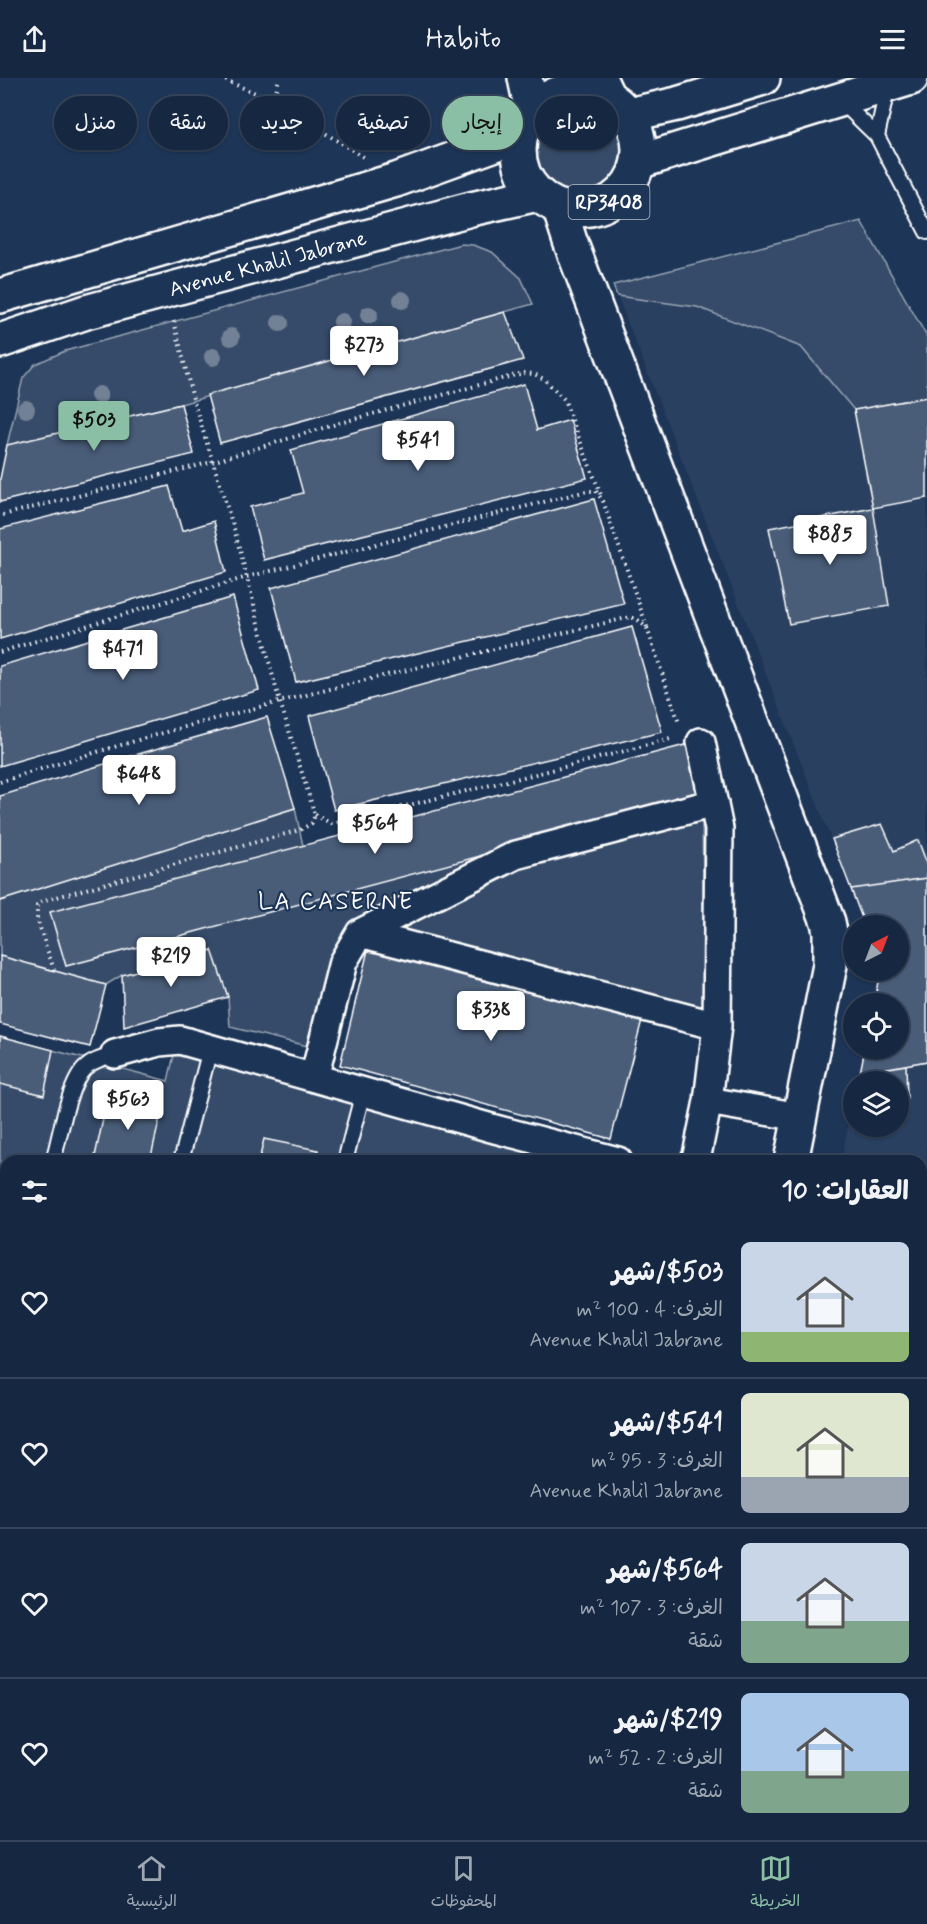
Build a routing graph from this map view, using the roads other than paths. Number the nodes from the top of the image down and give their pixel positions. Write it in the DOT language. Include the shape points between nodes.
graph roads {
  1 [pos="525,78"];
  2 [pos="763,78"];
  3 [pos="900,81"];
  4 [pos="552,96"];
  5 [pos="608,96"];
  6 [pos="618,98"];
  7 [pos="841,100"];
  8 [pos="618,105"];
  9 [pos="535,114"];
  10 [pos="526,123"];
  11 [pos="877,136"];
  12 [pos="638,162"];
  13 [pos="549,200"];
  14 [pos="927,232"];
  15 [pos="0,296"];
  16 [pos="0,341"];
  17 [pos="692,739"];
  18 [pos="714,803"];
  19 [pos="360,933"];
  20 [pos="717,1026"];
  21 [pos="210,1049"];
  22 [pos="115,1054"];
  23 [pos="314,1078"];
  24 [pos="363,1092"];
  25 [pos="708,1101"];
  26 [pos="800,1117"];
  27 [pos="55,1155"];
  28 [pos="183,1155"];
  29 [pos="347,1155"];
  30 [pos="595,1155"];
  31 [pos="697,1155"];
  32 [pos="792,1155"];
  1 -- 10 [label="main road, RP3408"];
  2 -- 6 [label="main road, Avenue Khalil Jabrane" via="677,104"];
  3 -- 7 [label="main road"];
  3 -- 11 [label="lane"];
  4 -- 5 [label="main road, Avenue Khalil Jabrane" via="581,89"];
  7 -- 11 [label="lane"];
  7 -- 12 [label="main road"];
  8 -- 12 [label="main road, RP3408" via="636,130"];
  9 -- 10 [label="main road, Avenue Khalil Jabrane"];
  10 -- 13 [label="main road, RP3408" via="519,157 525,177"];
  10 -- 15 [label="main road, Avenue Khalil Jabrane" via="396,180"];
  11 -- 14 [label="lane"];
  12 -- 13 [label="main road, Avenue Khalil Jabrane / RP3408" via="627,185 608,202 585,209"];
  13 -- 16 [label="main road, Avenue Khalil Jabrane" via="471,209 86,312"];
  13 -- 26 [label="main road, RP3408" via="570,241 828,922 830,965"];
  17 -- 18 [label="street"];
  18 -- 19 [label="street" via="516,855"];
  18 -- 20 [label="street" via="719,829"];
  19 -- 20 [label="street"];
  19 -- 23 [label="street" via="344,962"];
  20 -- 25 [label="street"];
  21 -- 22 [label="street" via="180,1040"];
  21 -- 23 [label="street"];
  21 -- 28 [label="lane"];
  22 -- 27 [label="lane" via="85,1067 75,1081"];
  23 -- 24 [label="street"];
  24 -- 29 [label="lane"];
  24 -- 30 [label="street"];
  25 -- 26 [label="street"];
  25 -- 31 [label="street"];
  26 -- 32 [label="main road, RP3408"];
}
